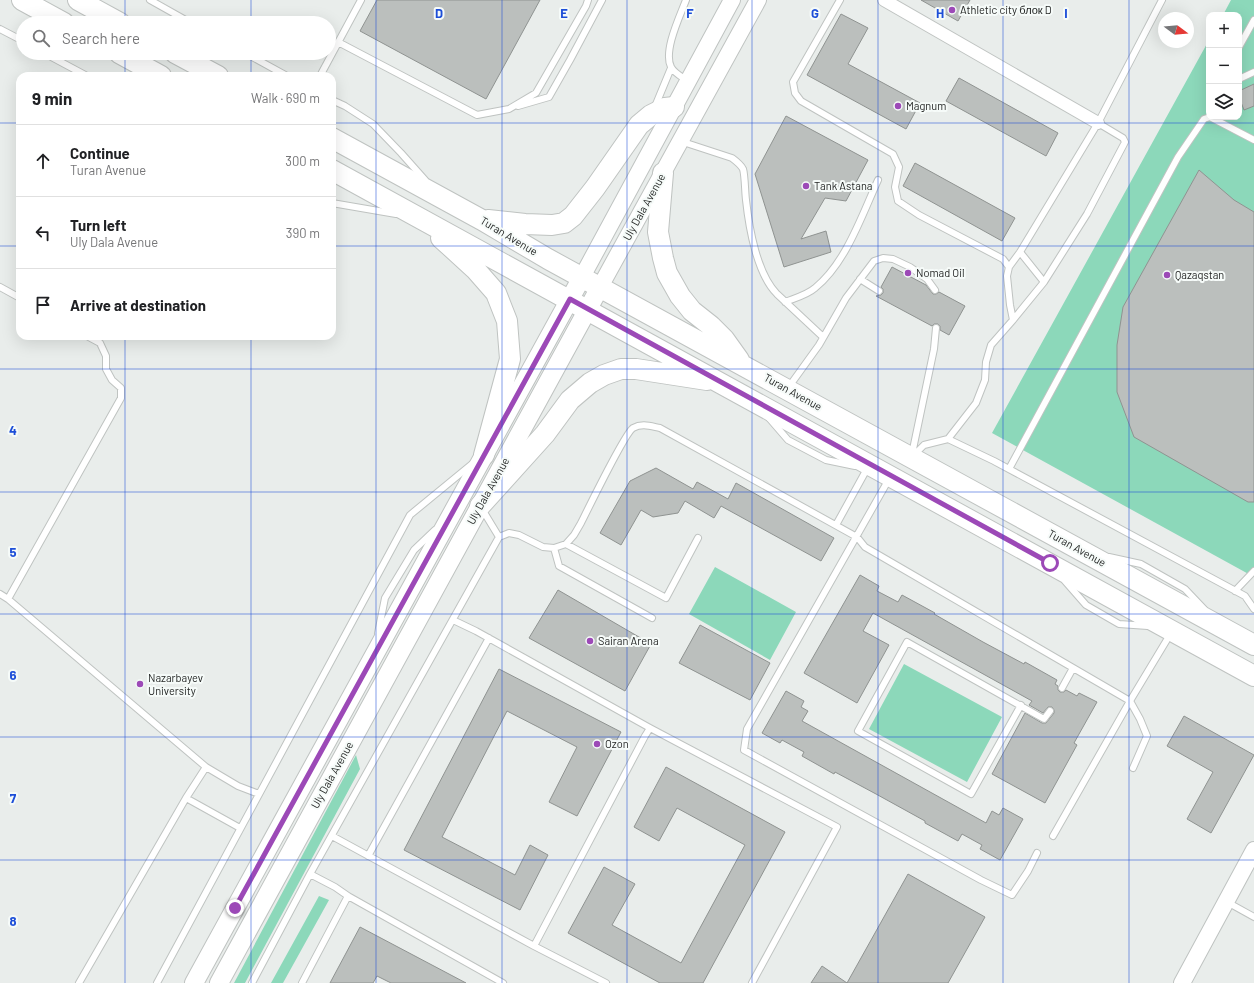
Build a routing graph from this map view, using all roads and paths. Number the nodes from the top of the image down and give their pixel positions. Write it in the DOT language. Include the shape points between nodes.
graph roads {
  1 [pos="22,0"];
  2 [pos="78,0"];
  3 [pos="150,0"];
  4 [pos="361,0"];
  5 [pos="588,0"];
  6 [pos="602,0"];
  7 [pos="686,0"];
  8 [pos="732,0"];
  9 [pos="758,0"];
  10 [pos="840,0"];
  11 [pos="884,0"];
  12 [pos="1162,0"];
  13 [pos="51,16"];
  14 [pos="107,16"];
  15 [pos="179,16"];
  16 [pos="1254,20"];
  17 [pos="0,29"];
  18 [pos="16,37"];
  19 [pos="338,42"];
  20 [pos="1242,42"];
  21 [pos="336,46"];
  22 [pos="57,60"];
  23 [pos="132,60"];
  24 [pos="188,60"];
  25 [pos="258,60"];
  26 [pos="328,60"];
  27 [pos="671,68"];
  28 [pos="79,72"];
  29 [pos="154,72"];
  30 [pos="211,72"];
  31 [pos="280,72"];
  32 [pos="322,72"];
  33 [pos="1254,72"];
  34 [pos="1242,78"];
  35 [pos="688,82"];
  36 [pos="336,102"];
  37 [pos="674,107"];
  38 [pos="509,109"];
  39 [pos="651,115"];
  40 [pos="1206,118"];
  41 [pos="1216,120"];
  42 [pos="1098,123"];
  43 [pos="336,140"];
  44 [pos="1254,140"];
  45 [pos="680,141"];
  46 [pos="336,172"];
  47 [pos="663,173"];
  48 [pos="878,180"];
  49 [pos="438,196"];
  50 [pos="336,204"];
  51 [pos="420,217"];
  52 [pos="482,220"];
  53 [pos="1020,252"];
  54 [pos="1010,267"];
  55 [pos="582,277"];
  56 [pos="860,279"];
  57 [pos="1044,282"];
  58 [pos="0,287"];
  59 [pos="600,287"];
  60 [pos="935,290"];
  61 [pos="879,291"];
  62 [pos="16,296"];
  63 [pos="570,299"];
  64 [pos="785,302"];
  65 [pos="588,309"];
  66 [pos="1013,320"];
  67 [pos="936,328"];
  68 [pos="823,337"];
  69 [pos="94,340"];
  70 [pos="743,365"];
  71 [pos="719,381"];
  72 [pos="788,390"];
  73 [pos="948,439"];
  74 [pos="484,455"];
  75 [pos="911,457"];
  76 [pos="1009,469"];
  77 [pos="878,470"];
  78 [pos="480,506"];
  79 [pos="836,525"];
  80 [pos="498,537"];
  81 [pos="857,537"];
  82 [pos="698,538"];
  83 [pos="566,544"];
  84 [pos="554,548"];
  85 [pos="1254,571"];
  86 [pos="1235,591"];
  87 [pos="0,594"];
  88 [pos="8,599"];
  89 [pos="1254,609"];
  90 [pos="652,618"];
  91 [pos="453,620"];
  92 [pos="1170,629"];
  93 [pos="488,638"];
  94 [pos="1254,645"];
  95 [pos="1236,666"];
  96 [pos="1072,668"];
  97 [pos="1254,676"];
  98 [pos="1062,688"];
  99 [pos="1254,691"];
  100 [pos="1130,701"];
  101 [pos="1021,705"];
  102 [pos="1050,711"];
  103 [pos="650,728"];
  104 [pos="206,767"];
  105 [pos="1133,768"];
  106 [pos="259,794"];
  107 [pos="186,798"];
  108 [pos="240,828"];
  109 [pos="332,836"];
  110 [pos="1054,836"];
  111 [pos="1254,850"];
  112 [pos="1037,853"];
  113 [pos="368,856"];
  114 [pos="1254,864"];
  115 [pos="310,874"];
  116 [pos="1237,882"];
  117 [pos="348,896"];
  118 [pos="1226,902"];
  119 [pos="1254,916"];
  120 [pos="534,946"];
  121 [pos="80,983"];
  122 [pos="157,983"];
  123 [pos="194,983"];
  124 [pos="218,983"];
  125 [pos="252,983"];
  126 [pos="302,983"];
  127 [pos="503,983"];
  128 [pos="606,983"];
  129 [pos="752,983"];
  130 [pos="1182,983"];
  1 -- 13 [label="main road"];
  2 -- 14 [label="main road"];
  3 -- 15 [label="lane"];
  4 -- 19 [label="lane"];
  5 -- 38 [label="lane" via="536,93"];
  6 -- 38 [label="lane" via="549,97"];
  7 -- 27 [label="lane" via="670,47"];
  8 -- 35 [label="street, Uly Dala Avenue"];
  9 -- 45 [label="street, Uly Dala Avenue"];
  10 -- 54 [label="lane" via="793,82 795,93 801,101 893,154 899,167 895,186 898,201 1003,259"];
  11 -- 42 [label="street"];
  12 -- 42 [label="lane"];
  16 -- 20 [label="lane"];
  17 -- 18 [label="lane"];
  19 -- 21 [label="lane"];
  19 -- 38 [label="lane" via="476,114"];
  22 -- 28 [label="lane"];
  23 -- 29 [label="main road"];
  24 -- 30 [label="main road"];
  25 -- 31 [label="lane"];
  26 -- 32 [label="lane"];
  27 -- 35 [label="lane"];
  27 -- 39 [label="lane"];
  33 -- 34 [label="lane"];
  35 -- 37 [label="street, Uly Dala Avenue"];
  36 -- 49 [label="lane" via="373,124"];
  37 -- 39 [label="main road"];
  37 -- 55 [label="street, Uly Dala Avenue"];
  39 -- 52 [label="main road" via="639,125 573,216 564,223 552,225"];
  40 -- 76 [label="lane" via="1178,158"];
  41 -- 44 [label="lane"];
  42 -- 53 [label="lane"];
  42 -- 57 [label="lane" via="1123,138 1125,142 1087,214"];
  43 -- 49 [label="main road, Turan Avenue"];
  45 -- 47 [label="street, Uly Dala Avenue"];
  45 -- 64 [label="lane" via="732,158 743,170 747,212 759,262 771,288"];
  46 -- 51 [label="main road"];
  47 -- 59 [label="street, Uly Dala Avenue"];
  47 -- 70 [label="main road" via="658,232 667,273 692,311 724,339"];
  48 -- 64 [label="lane" via="845,252 833,268 815,288"];
  49 -- 52 [label="main road, Turan Avenue"];
  50 -- 51 [label="lane"];
  51 -- 63 [label="main road"];
  51 -- 74 [label="main road" via="475,269 496,293 507,321 510,359"];
  52 -- 55 [label="main road, Turan Avenue"];
  53 -- 54 [label="lane"];
  53 -- 57 [label="lane"];
  54 -- 66 [label="lane" via="1007,276"];
  55 -- 59 [label="main road, Turan Avenue"];
  55 -- 63 [label="main road, Uly Dala Avenue"];
  56 -- 60 [label="lane" via="874,261 883,258 894,259 927,279"];
  56 -- 61 [label="lane"];
  56 -- 68 [label="lane"];
  57 -- 66 [label="lane"];
  58 -- 62 [label="lane"];
  59 -- 65 [label="main road, Uly Dala Avenue"];
  59 -- 70 [label="main road, Turan Avenue"];
  63 -- 65 [label="main road"];
  63 -- 74 [label="main road, Uly Dala Avenue"];
  64 -- 68 [label="lane"];
  65 -- 71 [label="main road"];
  65 -- 78 [label="main road, Uly Dala Avenue"];
  66 -- 73 [label="lane" via="991,346 986,362 985,380 976,403"];
  67 -- 75 [label="lane" via="934,349"];
  68 -- 72 [label="lane"];
  69 -- 88 [label="lane" via="100,343 106,356 106,369 112,380 121,388 121,398"];
  70 -- 72 [label="main road, Turan Avenue"];
  71 -- 77 [label="main road"];
  71 -- 78 [label="main road" via="621,369 604,375 570,400 545,434"];
  72 -- 75 [label="main road, Turan Avenue"];
  73 -- 75 [label="lane" via="924,445"];
  73 -- 76 [label="lane"];
  74 -- 106 [label="lane" via="410,515"];
  74 -- 123 [label="main road, Uly Dala Avenue"];
  75 -- 94 [label="main road, Turan Avenue"];
  76 -- 86 [label="lane"];
  77 -- 79 [label="lane"];
  77 -- 81 [label="lane"];
  77 -- 92 [label="main road"];
  78 -- 80 [label="lane"];
  78 -- 124 [label="main road, Uly Dala Avenue"];
  79 -- 81 [label="lane"];
  79 -- 83 [label="lane" via="660,428 642,425 632,429 622,444 581,523"];
  80 -- 84 [label="lane" via="508,533 519,535 544,547"];
  80 -- 91 [label="lane"];
  81 -- 96 [label="lane" via="866,547"];
  81 -- 112 [label="lane" via="747,729 744,750 1012,895"];
  82 -- 83 [label="lane" via="666,598"];
  83 -- 84 [label="lane"];
  84 -- 90 [label="lane" via="558,566"];
  85 -- 86 [label="lane"];
  86 -- 89 [label="lane" via="1245,596"];
  87 -- 88 [label="lane"];
  88 -- 104 [label="lane"];
  91 -- 93 [label="lane"];
  91 -- 109 [label="lane"];
  92 -- 95 [label="main road"];
  92 -- 100 [label="lane"];
  93 -- 103 [label="lane"];
  93 -- 113 [label="lane"];
  95 -- 97 [label="main road"];
  95 -- 99 [label="main road"];
  96 -- 98 [label="lane"];
  96 -- 100 [label="lane"];
  100 -- 105 [label="lane" via="1146,736"];
  100 -- 110 [label="lane"];
  101 -- 101 [label="lane" via="907,642 858,731 971,794"];
  101 -- 102 [label="lane" via="1044,719"];
  103 -- 120 [label="lane"];
  103 -- 129 [label="lane" via="837,828"];
  104 -- 106 [label="lane" via="238,786"];
  104 -- 107 [label="lane"];
  106 -- 108 [label="lane"];
  107 -- 108 [label="lane"];
  107 -- 121 [label="lane"];
  108 -- 122 [label="lane"];
  109 -- 113 [label="lane"];
  109 -- 115 [label="lane"];
  111 -- 116 [label="street"];
  113 -- 120 [label="lane"];
  114 -- 116 [label="lane"];
  115 -- 117 [label="lane"];
  115 -- 125 [label="lane"];
  116 -- 118 [label="street"];
  117 -- 126 [label="lane"];
  117 -- 127 [label="lane"];
  118 -- 119 [label="lane"];
  118 -- 130 [label="street"];
  120 -- 128 [label="lane"];
}
